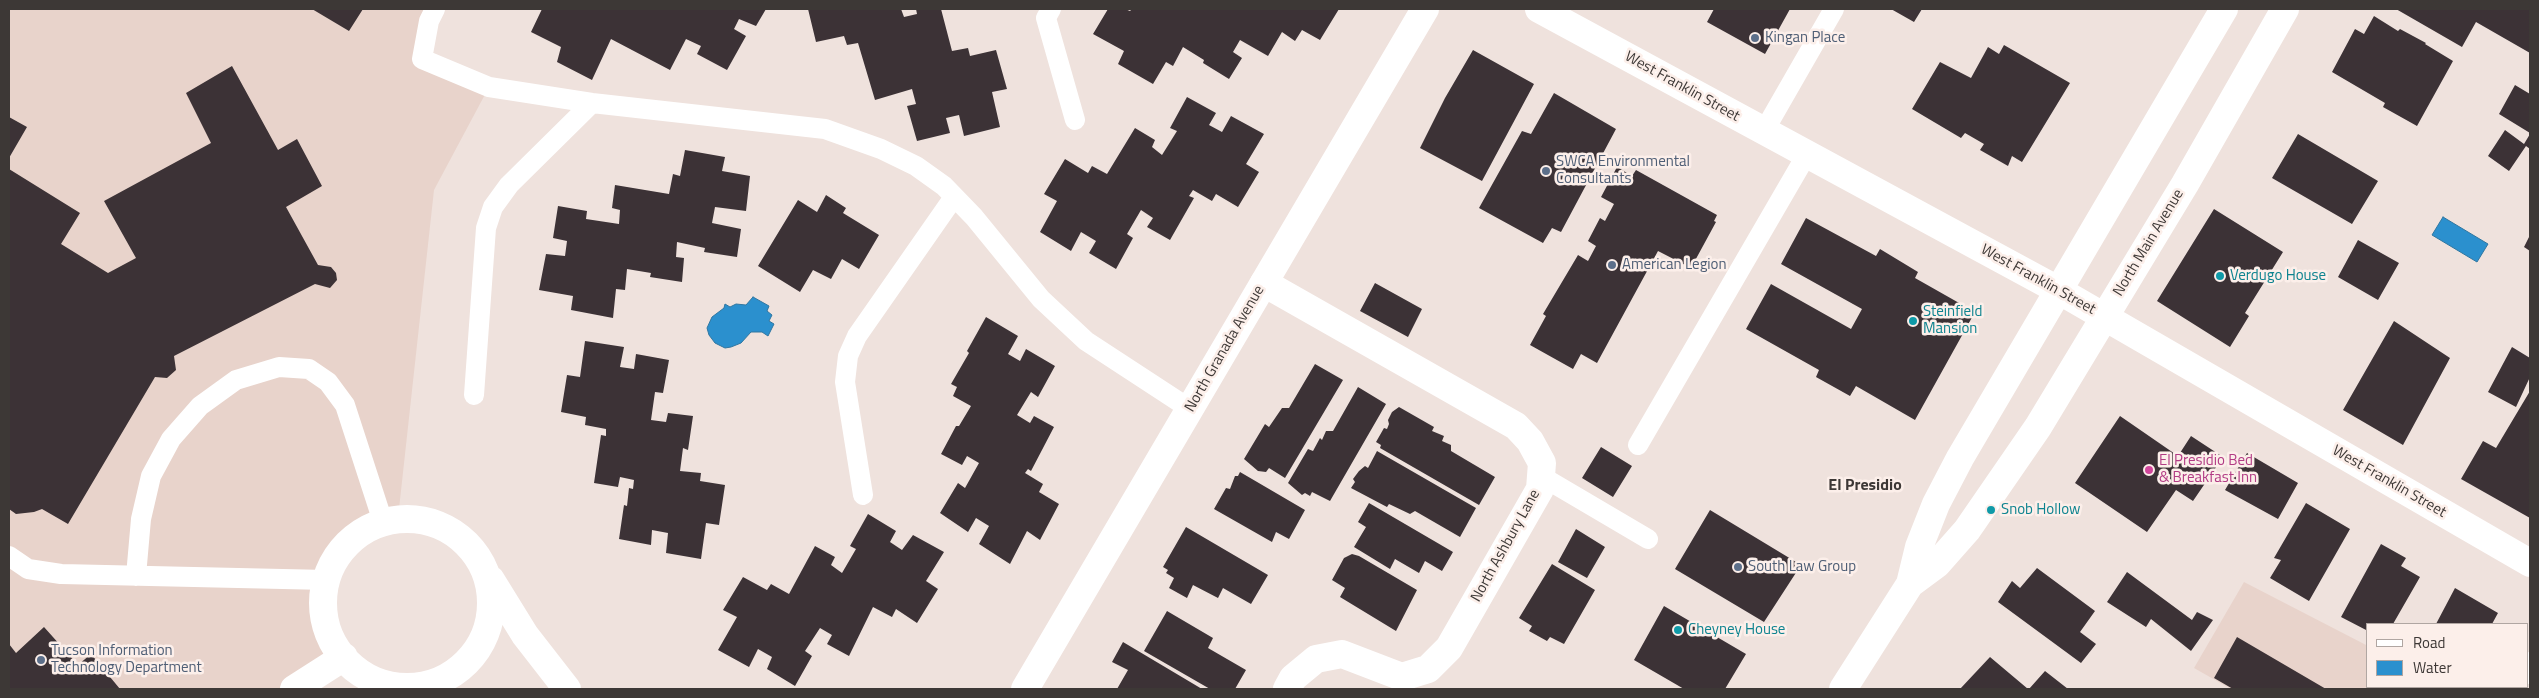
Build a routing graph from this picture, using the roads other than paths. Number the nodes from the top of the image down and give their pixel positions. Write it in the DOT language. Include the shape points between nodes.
graph roads {
  1 [pos="435,9"];
  2 [pos="1051,9"];
  3 [pos="1425,9"];
  4 [pos="1539,9"];
  5 [pos="1834,9"];
  6 [pos="2224,9"];
  7 [pos="2285,9"];
  8 [pos="592,102"];
  9 [pos="1075,120"];
  10 [pos="1764,131"];
  11 [pos="1807,154"];
  12 [pos="954,197"];
  13 [pos="1264,283"];
  14 [pos="2058,290"];
  15 [pos="2105,317"];
  16 [pos="474,395"];
  17 [pos="1190,409"];
  18 [pos="1638,445"];
  19 [pos="1540,476"];
  20 [pos="863,495"];
  21 [pos="383,522"];
  22 [pos="1648,539"];
  23 [pos="9,556"];
  24 [pos="2530,564"];
  25 [pos="486,572"];
  26 [pos="136,576"];
  27 [pos="326,580"];
  28 [pos="1910,584"];
  29 [pos="344,657"];
  30 [pos="294,689"];
  31 [pos="412,689"];
  32 [pos="567,689"];
  33 [pos="1025,689"];
  34 [pos="1287,689"];
  35 [pos="1843,689"];
  1 -- 8 [label="lane" via="429,21 422,59 488,87"];
  2 -- 9 [label="lane" via="1046,18"];
  3 -- 13 [label="street, North Granada Avenue"];
  4 -- 10 [label="street, West Franklin Street"];
  5 -- 10 [label="lane"];
  6 -- 14 [label="street, North Main Avenue"];
  7 -- 15 [label="street, North Main Avenue"];
  8 -- 12 [label="lane" via="825,129 882,149 916,166"];
  8 -- 16 [label="lane" via="493,207 486,228"];
  10 -- 11 [label="street, West Franklin Street"];
  11 -- 14 [label="street, West Franklin Street"];
  11 -- 18 [label="lane"];
  12 -- 17 [label="lane" via="974,216 1041,299 1086,341"];
  12 -- 20 [label="lane" via="857,336 848,356 845,382"];
  13 -- 17 [label="street, North Granada Avenue"];
  13 -- 19 [label="street, North Ashbury Lane" via="1516,426 1530,441 1542,463"];
  14 -- 15 [label="street, West Franklin Street"];
  14 -- 28 [label="street, North Main Avenue" via="1936,504 1919,547"];
  15 -- 24 [label="street, West Franklin Street"];
  15 -- 28 [label="street, North Main Avenue" via="2038,427 1967,530 1937,564"];
  17 -- 33 [label="street, North Granada Avenue"];
  19 -- 22 [label="lane"];
  19 -- 34 [label="street, North Ashbury Lane" via="1540,489 1449,648 1428,669 1402,677 1342,654 1316,659 1293,678"];
  21 -- 25 [label="street" via="398,518 426,520 451,530 472,548"];
  21 -- 26 [label="lane" via="345,405 328,382 309,369 279,367 236,380 200,406 171,439 151,476 141,519"];
  21 -- 27 [label="street" via="372,525 349,541 332,563"];
  23 -- 26 [label="lane" via="28,569 61,574"];
  25 -- 31 [label="street" via="492,599 489,626 477,651 458,671 432,684"];
  25 -- 32 [label="street" via="525,635"];
  26 -- 27 [label="lane"];
  27 -- 29 [label="street" via="324,619 334,645"];
  28 -- 35 [label="street, North Main Avenue"];
  29 -- 30 [label="street"];
  29 -- 31 [label="street" via="352,667 376,682"];
}
